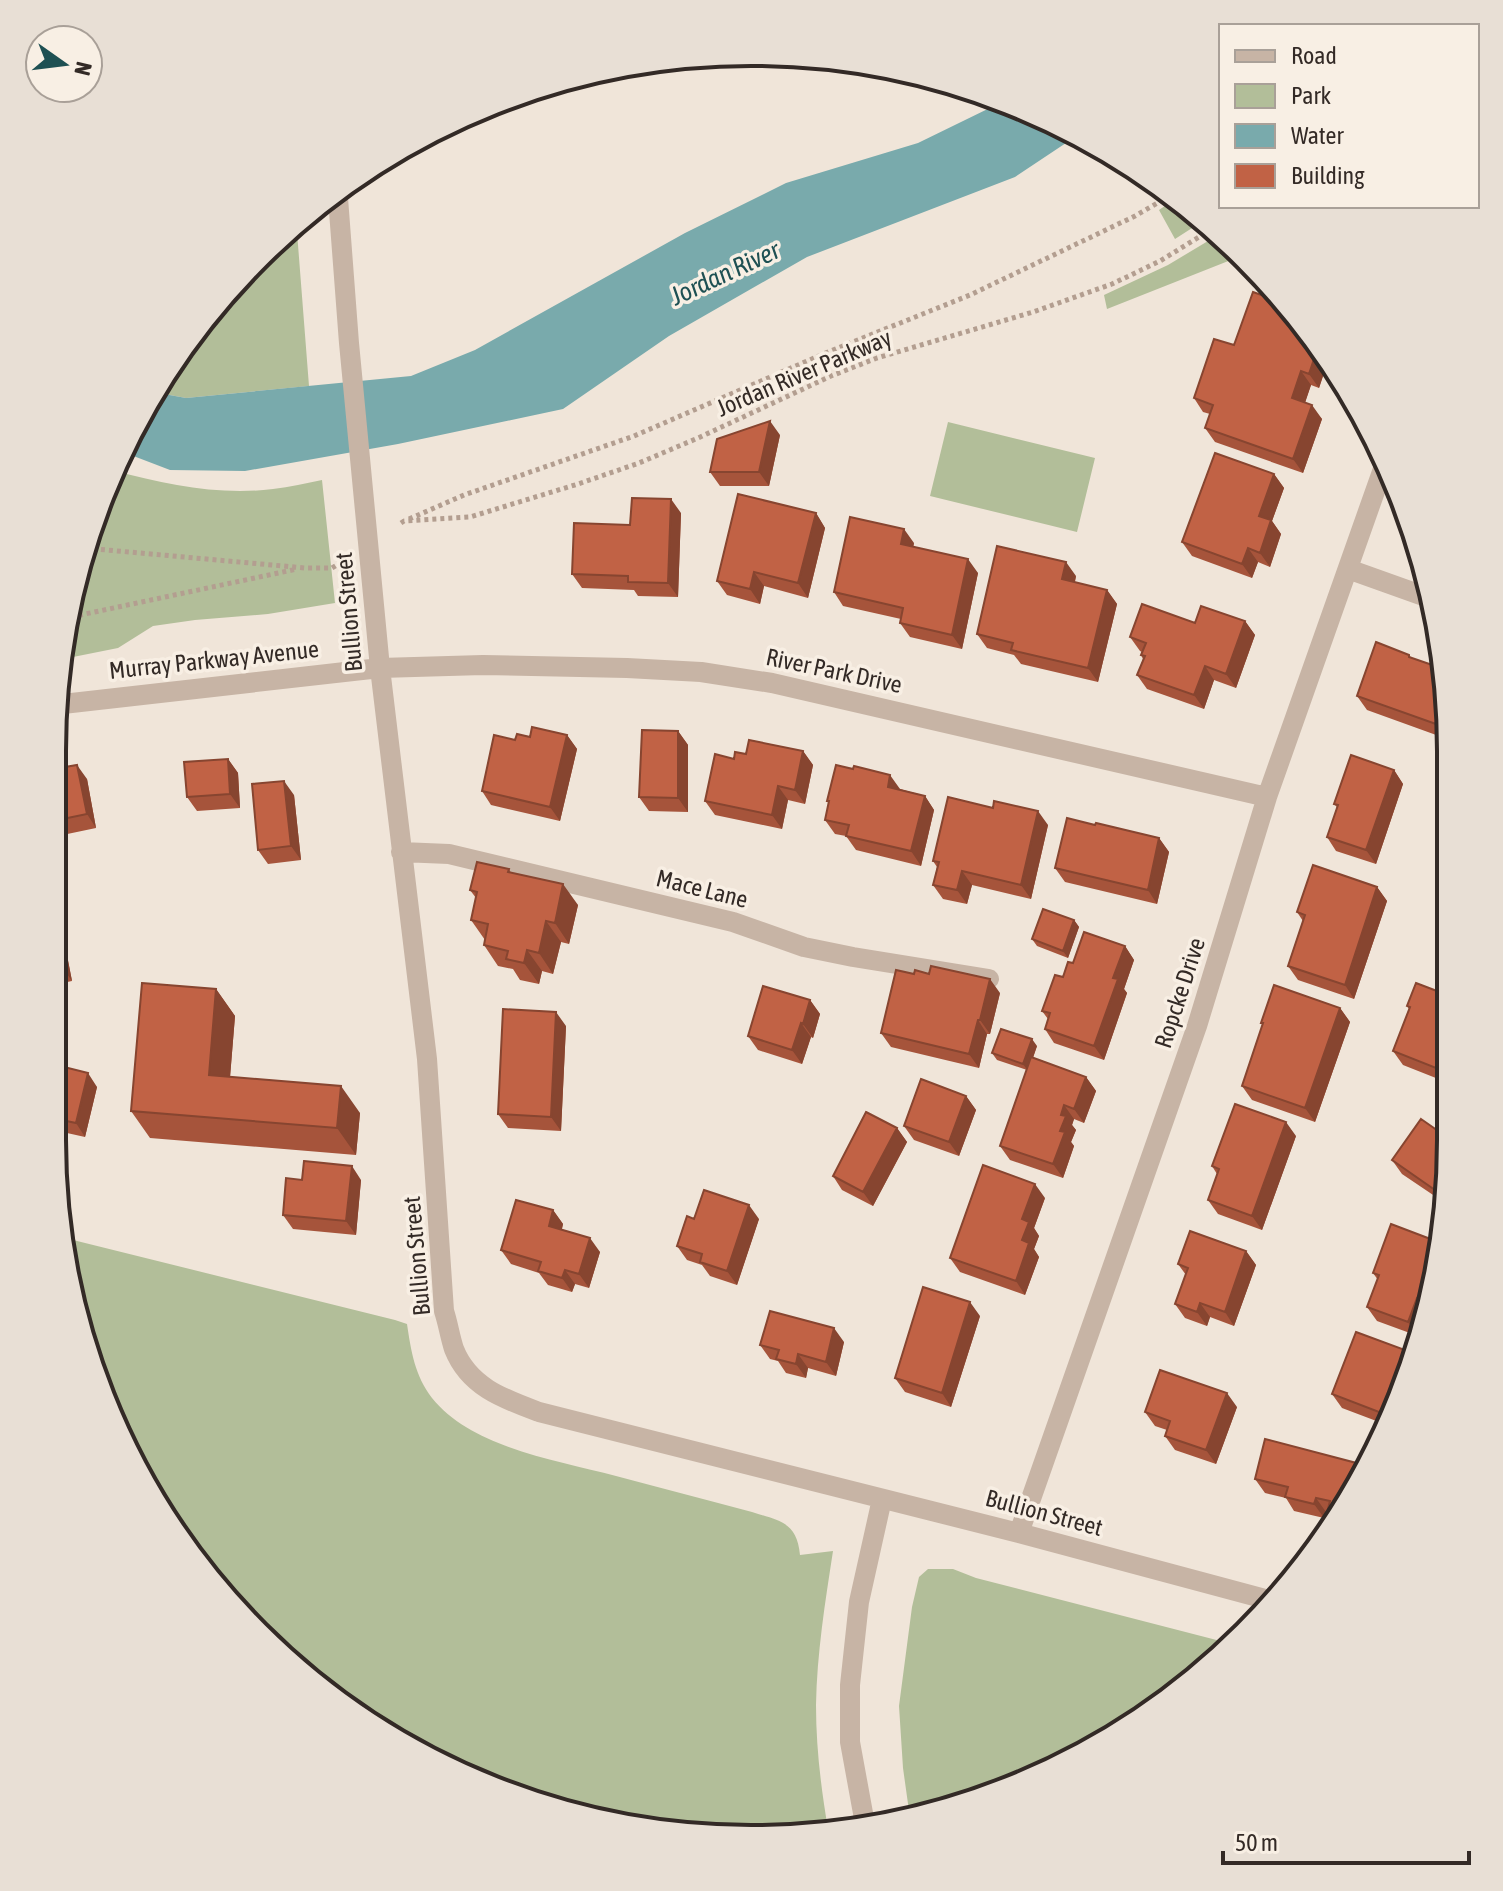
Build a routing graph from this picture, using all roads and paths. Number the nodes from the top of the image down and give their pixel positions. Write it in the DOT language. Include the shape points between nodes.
graph roads {
  1 [pos="1160,202"];
  2 [pos="339,205"];
  3 [pos="1202,235"];
  4 [pos="1380,478"];
  5 [pos="97,549"];
  6 [pos="340,563"];
  7 [pos="305,568"];
  8 [pos="1348,569"];
  9 [pos="1419,594"];
  10 [pos="80,615"];
  11 [pos="380,668"];
  12 [pos="67,703"];
  13 [pos="1267,797"];
  14 [pos="401,852"];
  15 [pos="989,979"];
  16 [pos="882,1499"];
  17 [pos="1019,1533"];
  18 [pos="1261,1598"];
  19 [pos="863,1815"];
  1 -- 3 [label="path, Jordan River Parkway" via="970,295 634,436 464,495 403,522 470,517 639,463 854,367 1112,284"];
  2 -- 11 [label="street, Bullion Street"];
  4 -- 8 [label="street, Ropcke Drive"];
  5 -- 7 [label="path"];
  6 -- 7 [label="path"];
  7 -- 10 [label="path"];
  8 -- 9 [label="street"];
  8 -- 13 [label="street, Ropcke Drive"];
  11 -- 12 [label="street, Murray Parkway Avenue"];
  11 -- 13 [label="street, River Park Drive" via="483,665 701,672 772,683"];
  11 -- 14 [label="street, Bullion Street"];
  13 -- 17 [label="street, Ropcke Drive" via="1197,1026"];
  14 -- 15 [label="street, Mace Lane" via="449,854 733,922 804,947"];
  14 -- 16 [label="street, Bullion Street" via="427,1059 444,1311 454,1349 467,1372 497,1396 539,1412"];
  16 -- 17 [label="street, Bullion Street"];
  16 -- 19 [label="street" via="859,1602 850,1685 850,1742"];
  17 -- 18 [label="street, Bullion Street"];
}
